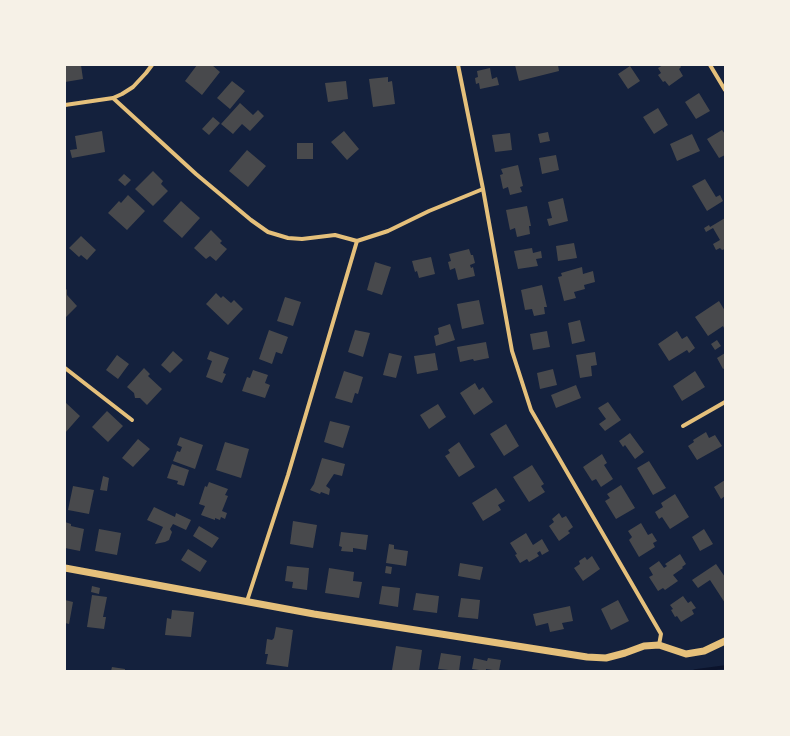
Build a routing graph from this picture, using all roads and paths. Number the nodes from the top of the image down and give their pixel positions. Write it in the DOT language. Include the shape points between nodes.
graph roads {
  1 [pos="152,65"];
  2 [pos="458,65"];
  3 [pos="710,65"];
  4 [pos="725,90"];
  5 [pos="113,98"];
  6 [pos="65,105"];
  7 [pos="483,189"];
  8 [pos="357,241"];
  9 [pos="65,368"];
  10 [pos="725,402"];
  11 [pos="132,420"];
  12 [pos="683,426"];
  13 [pos="65,568"];
  14 [pos="247,601"];
  15 [pos="725,641"];
  16 [pos="659,646"];
  1 -- 5 [label="street" via="133,87"];
  2 -- 7 [label="street"];
  3 -- 4 [label="street"];
  5 -- 6 [label="street"];
  5 -- 8 [label="street" via="196,174 268,232 288,238 335,235"];
  7 -- 8 [label="street" via="388,231"];
  7 -- 16 [label="street" via="512,351 530,410 661,634"];
  8 -- 14 [label="street" via="288,475"];
  9 -- 11 [label="street"];
  10 -- 12 [label="street"];
  13 -- 14 [label="street"];
  14 -- 16 [label="street" via="587,658 606,658 644,646"];
  15 -- 16 [label="street" via="704,651 686,654"];
}
